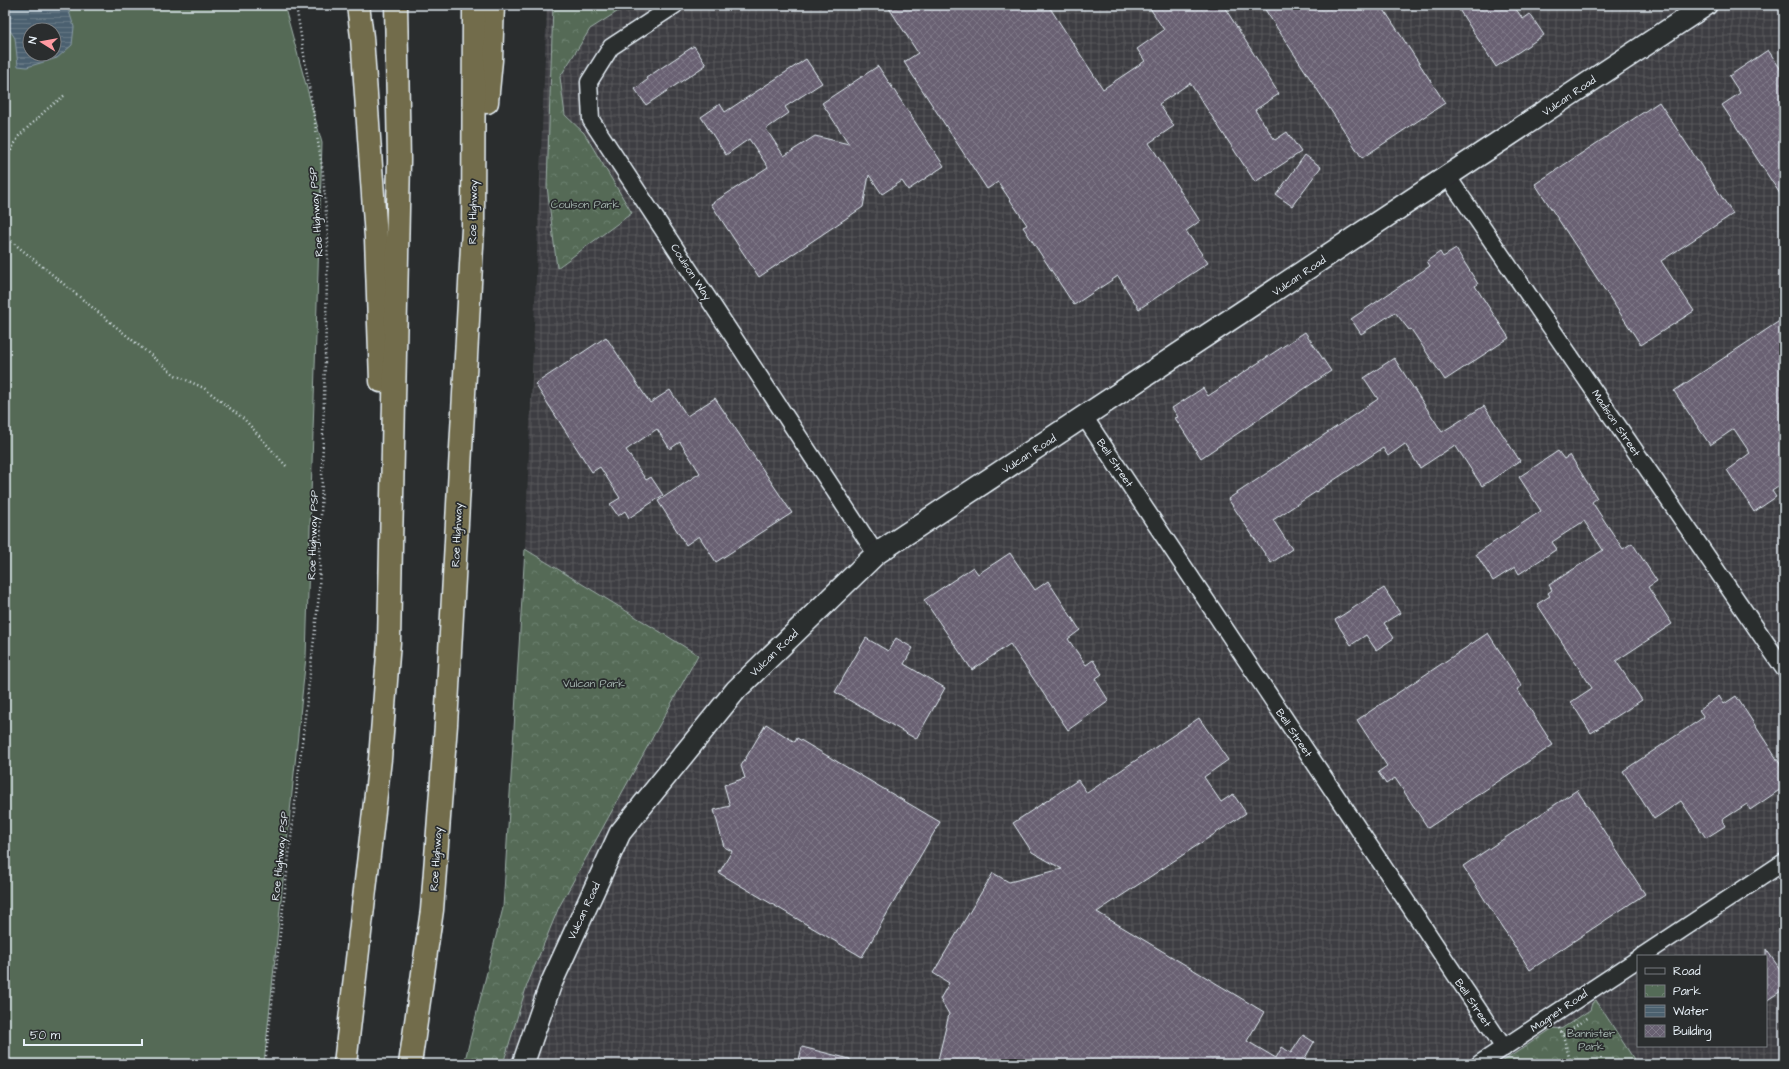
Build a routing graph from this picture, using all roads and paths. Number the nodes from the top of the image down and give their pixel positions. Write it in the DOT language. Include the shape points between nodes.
graph roads {
  1 [pos="296,5"];
  2 [pos="358,5"];
  3 [pos="396,5"];
  4 [pos="474,5"];
  5 [pos="493,5"];
  6 [pos="676,5"];
  7 [pos="1706,5"];
  8 [pos="65,95"];
  9 [pos="5,161"];
  10 [pos="1448,177"];
  11 [pos="473,228"];
  12 [pos="5,236"];
  13 [pos="1085,418"];
  14 [pos="287,467"];
  15 [pos="876,554"];
  16 [pos="389,642"];
  17 [pos="1784,669"];
  18 [pos="1784,862"];
  19 [pos="1644,955"];
  20 [pos="1637,960"];
  21 [pos="1551,1016"];
  22 [pos="1589,1017"];
  23 [pos="1563,1034"];
  24 [pos="1504,1048"];
  25 [pos="265,1064"];
  26 [pos="345,1064"];
  27 [pos="410,1064"];
  28 [pos="523,1064"];
  29 [pos="1479,1064"];
  30 [pos="1572,1064"];
  1 -- 25 [label="path, Roe Highway PSP" via="323,173 328,241 319,594"];
  2 -- 16 [label="highway" via="376,238"];
  3 -- 16 [label="highway" via="399,160"];
  4 -- 11 [label="highway, Roe Highway"];
  5 -- 11 [label="highway" via="491,60"];
  6 -- 15 [label="street, Coulson Way" via="611,48 589,82 591,120"];
  7 -- 10 [label="street, Vulcan Road"];
  8 -- 9 [label="path" via="19,136"];
  10 -- 13 [label="street, Vulcan Road"];
  10 -- 17 [label="street, Madison Street"];
  11 -- 27 [label="highway, Roe Highway" via="446,725 432,910"];
  12 -- 14 [label="path" via="175,375 204,388 245,420"];
  13 -- 15 [label="street, Vulcan Road"];
  13 -- 24 [label="street, Bell Street"];
  15 -- 28 [label="street, Vulcan Road" via="736,690 620,834 550,986"];
  16 -- 26 [label="highway" via="377,782"];
  18 -- 19 [label="street"];
  20 -- 21 [label="street, Magnet Road"];
  21 -- 23 [label="path"];
  21 -- 24 [label="street, Magnet Road"];
  22 -- 23 [label="path"];
  23 -- 30 [label="path"];
  24 -- 29 [label="street, Magnet Road"];
}
